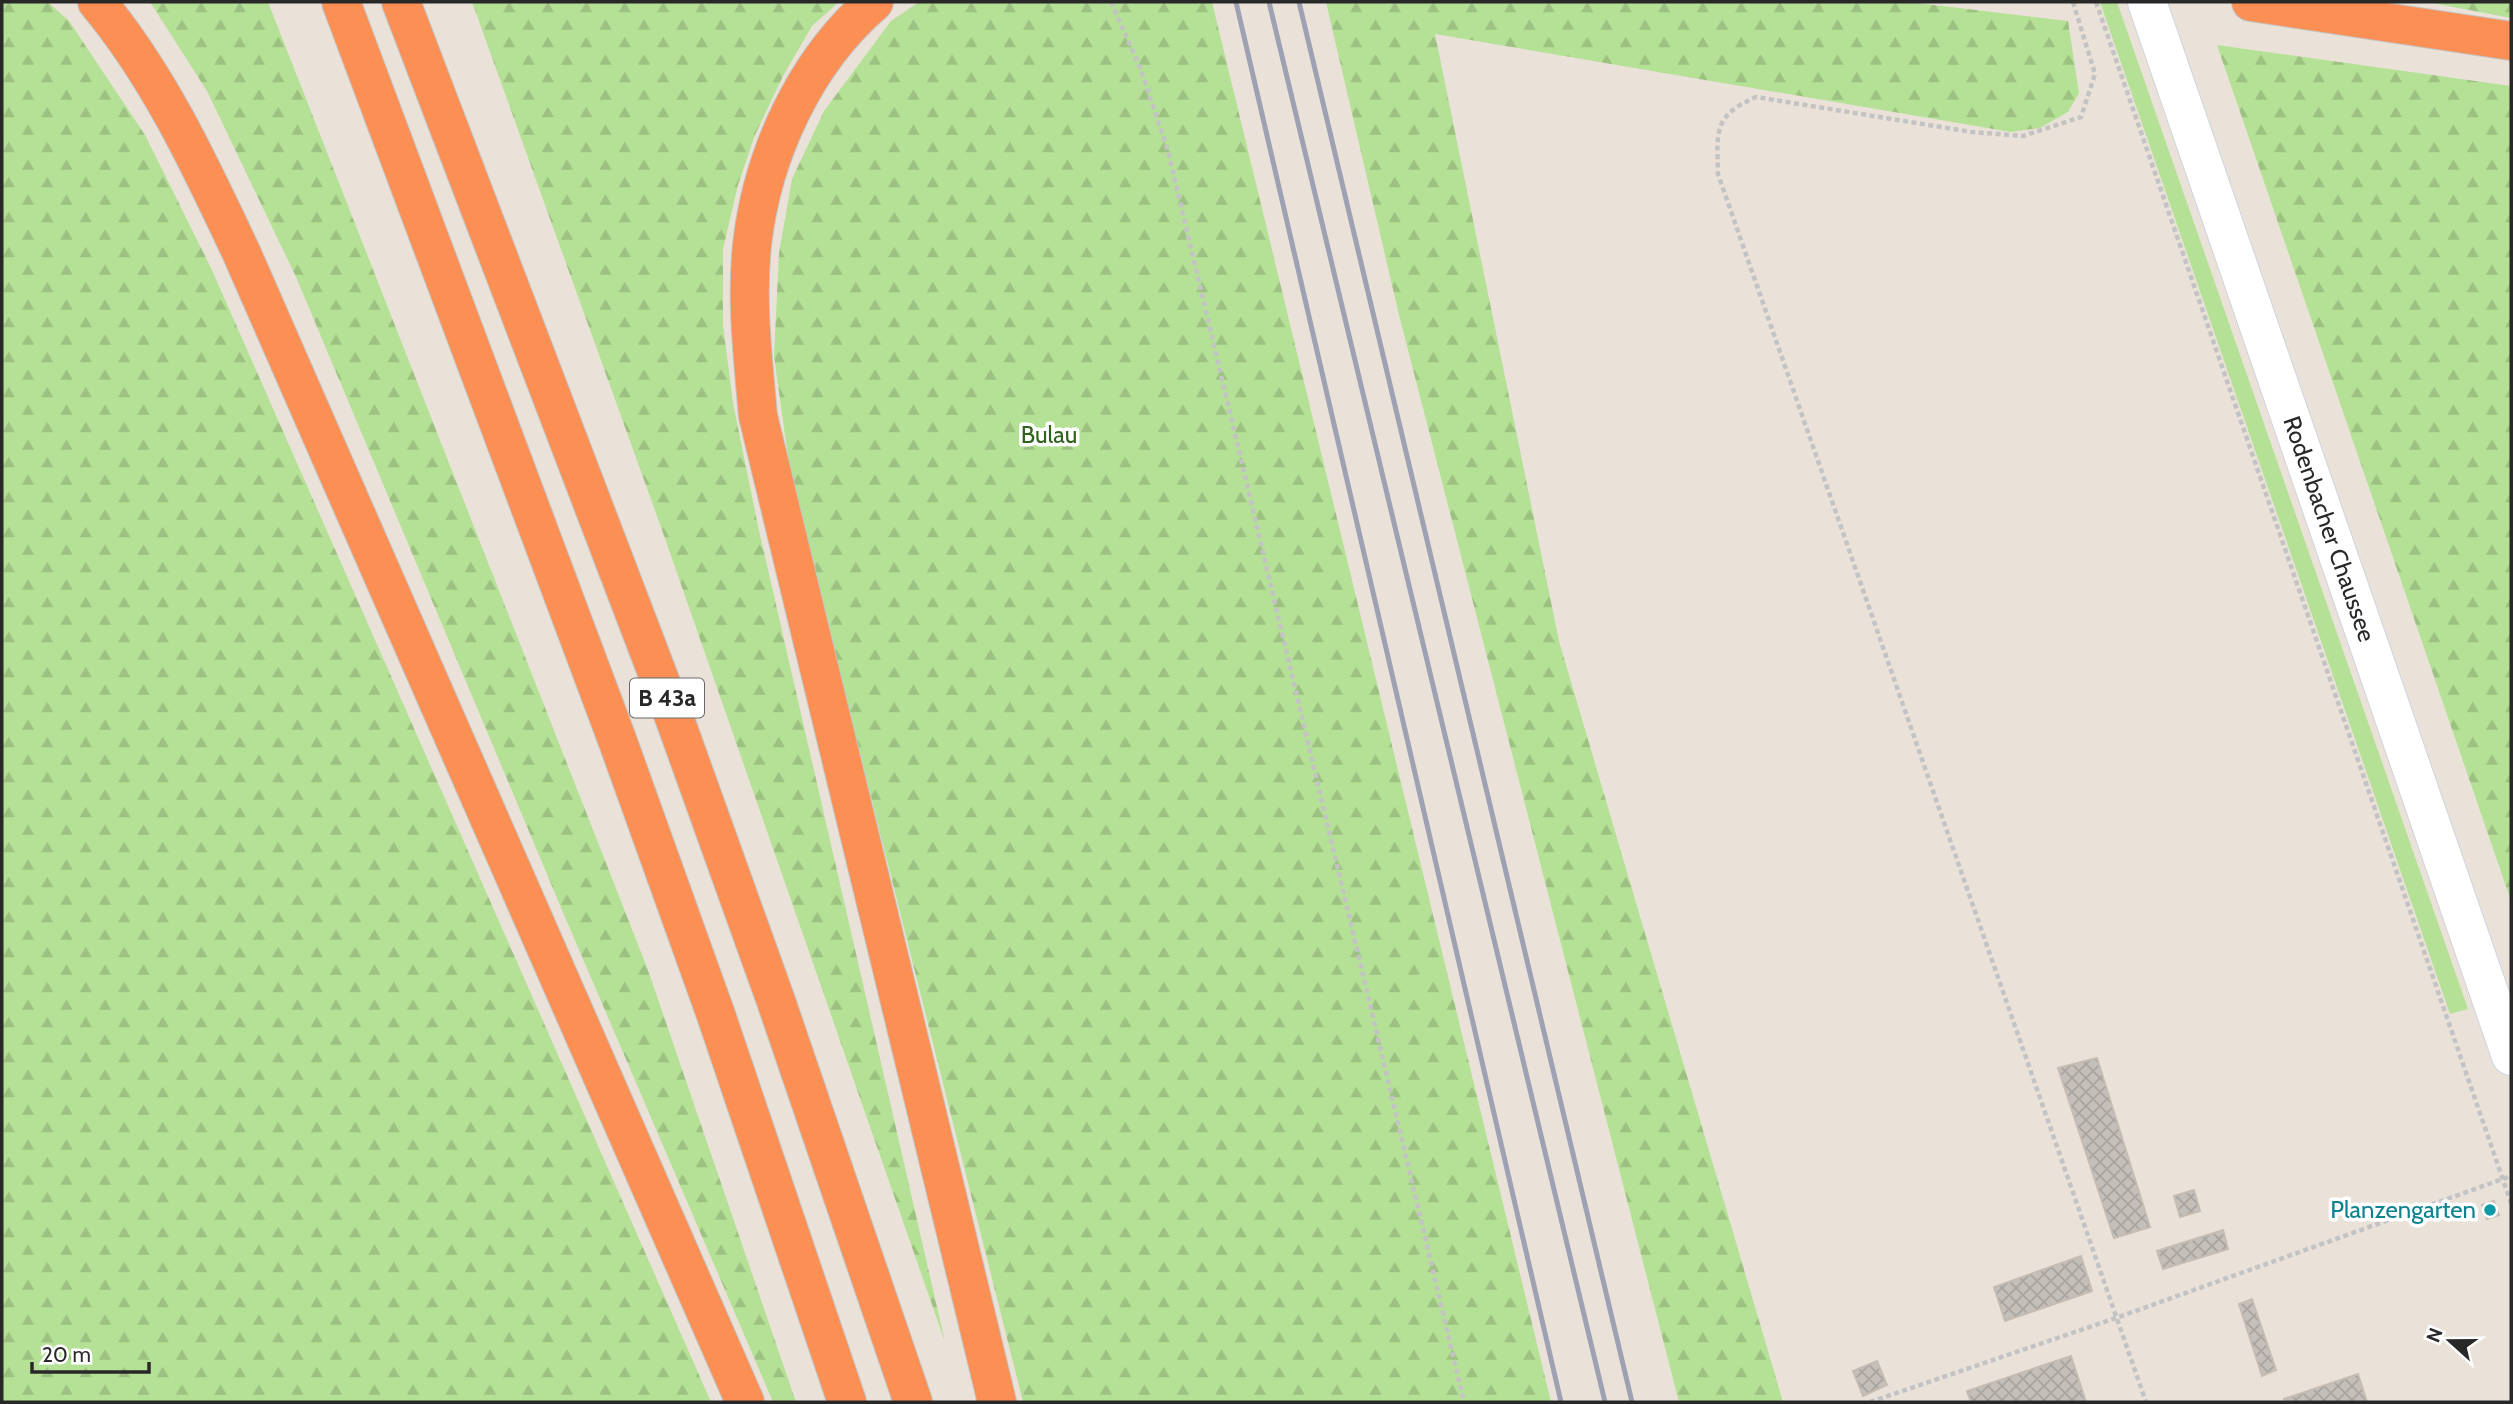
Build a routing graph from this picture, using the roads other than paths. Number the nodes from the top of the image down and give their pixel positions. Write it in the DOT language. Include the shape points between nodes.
graph roads {
  1 [pos="97,2"];
  2 [pos="341,2"];
  3 [pos="401,2"];
  4 [pos="874,2"];
  5 [pos="2147,2"];
  6 [pos="2251,2"];
  7 [pos="2511,41"];
  8 [pos="2511,1056"];
  9 [pos="745,1402"];
  10 [pos="847,1402"];
  11 [pos="913,1402"];
  12 [pos="996,1402"];
  1 -- 9 [label="highway" via="159,93 242,254"];
  2 -- 10 [label="highway, B 43a" via="618,742"];
  3 -- 11 [label="highway, B 43a" via="674,717"];
  4 -- 12 [label="highway" via="841,34 815,71 794,106 774,155 752,245 752,356 758,416"];
  5 -- 8 [label="main road, Rodenbacher Chaussee"];
  6 -- 7 [label="highway"];
}
